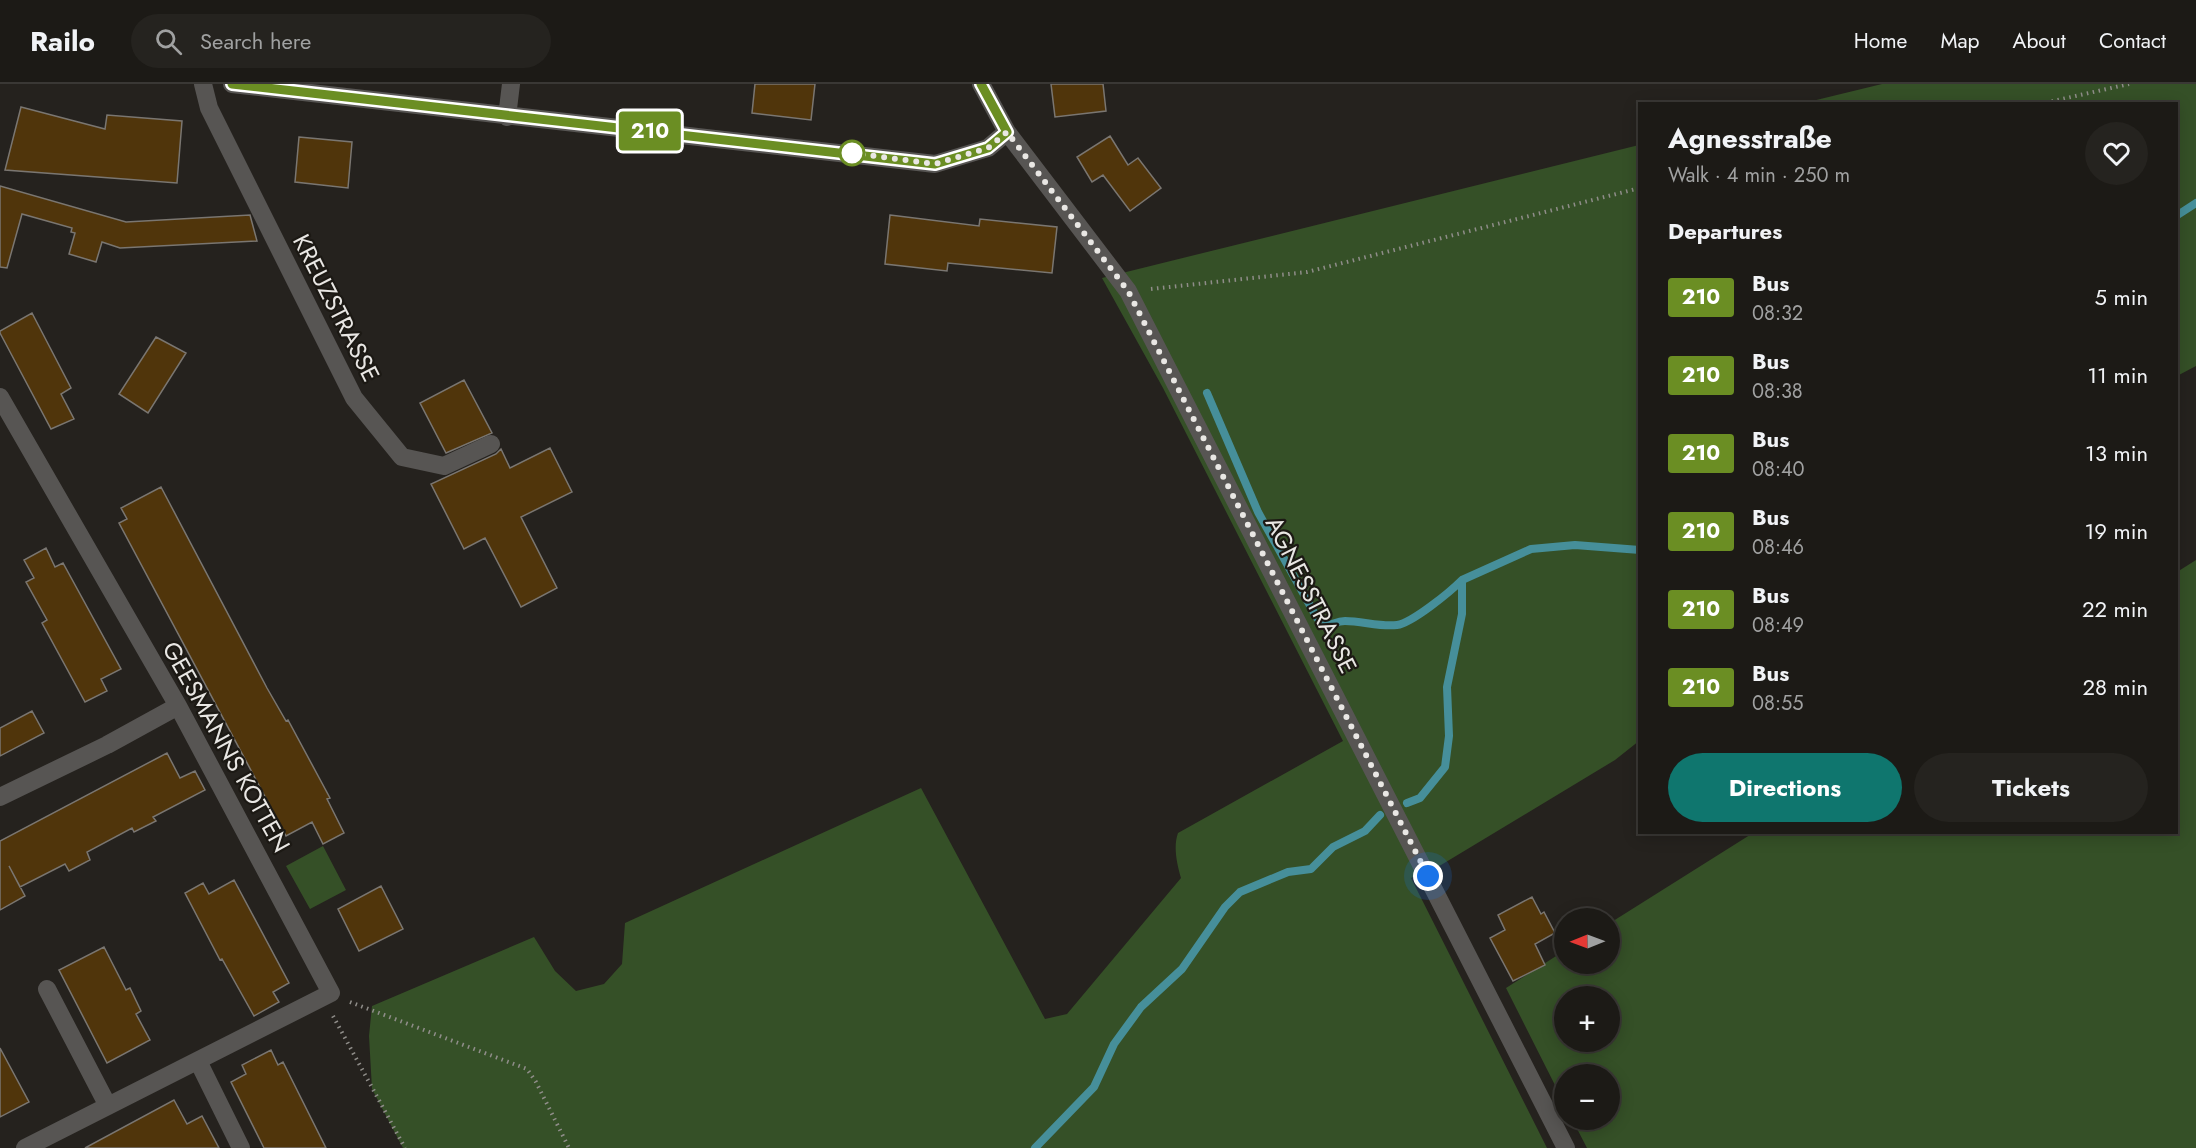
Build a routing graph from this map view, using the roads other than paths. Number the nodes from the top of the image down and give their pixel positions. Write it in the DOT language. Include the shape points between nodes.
graph roads {
  1 [pos="203,84"];
  2 [pos="232,84"];
  3 [pos="511,84"];
  4 [pos="981,84"];
  5 [pos="507,117"];
  6 [pos="1007,132"];
  7 [pos="0,398"];
  8 [pos="490,444"];
  9 [pos="178,706"];
  10 [pos="0,797"];
  11 [pos="47,989"];
  12 [pos="198,1061"];
  13 [pos="108,1106"];
  14 [pos="25,1148"];
  15 [pos="241,1148"];
  16 [pos="1566,1148"];
  1 -- 8 [label="street, KREUZSTRASSE" via="209,108 354,399 387,441 402,458 444,466"];
  2 -- 5 [label="street"];
  3 -- 5 [label="street"];
  4 -- 6 [label="street, AGNESSTRASSE"];
  5 -- 6 [label="street" via="935,164 988,148"];
  6 -- 16 [label="street, AGNESSTRASSE" via="1128,291"];
  7 -- 9 [label="street, GEESMANNS KOTTEN"];
  9 -- 10 [label="street"];
  9 -- 12 [label="street, GEESMANNS KOTTEN" via="327,995"];
  11 -- 13 [label="street"];
  12 -- 13 [label="street"];
  12 -- 15 [label="street"];
  13 -- 14 [label="street"];
}
